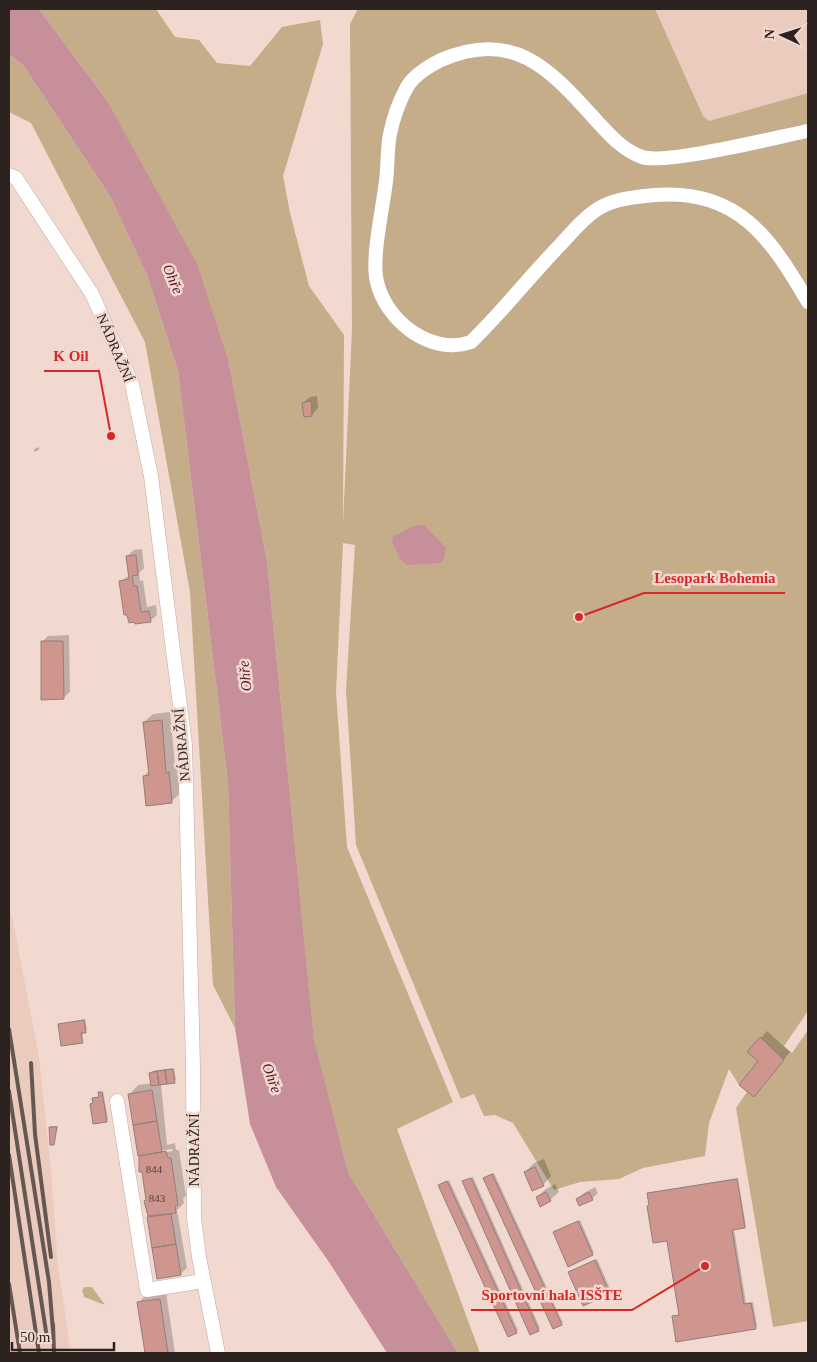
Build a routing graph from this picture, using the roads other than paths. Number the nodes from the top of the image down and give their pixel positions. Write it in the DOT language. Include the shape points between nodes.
graph roads {
  1 [pos="808,132"];
  2 [pos="9,174"];
  3 [pos="808,302"];
  4 [pos="117,1101"];
  5 [pos="204,1281"];
  6 [pos="218,1353"];
  1 -- 3 [label="street" via="670,157 645,158 630,152 610,136 568,89 533,60 492,49 458,54 423,70 408,85 399,104 390,134 376,280 388,309 406,327 420,336 457,347 471,342 581,223 603,206 632,197 677,194 706,198 730,209 761,232 780,254"];
  2 -- 5 [label="street, NÁDRAŽNÍ" via="16,178 92,294 132,384 151,476 185,744 194,1218"];
  4 -- 5 [label="street" via="147,1290"];
  5 -- 6 [label="street, NÁDRAŽNÍ"];
}
